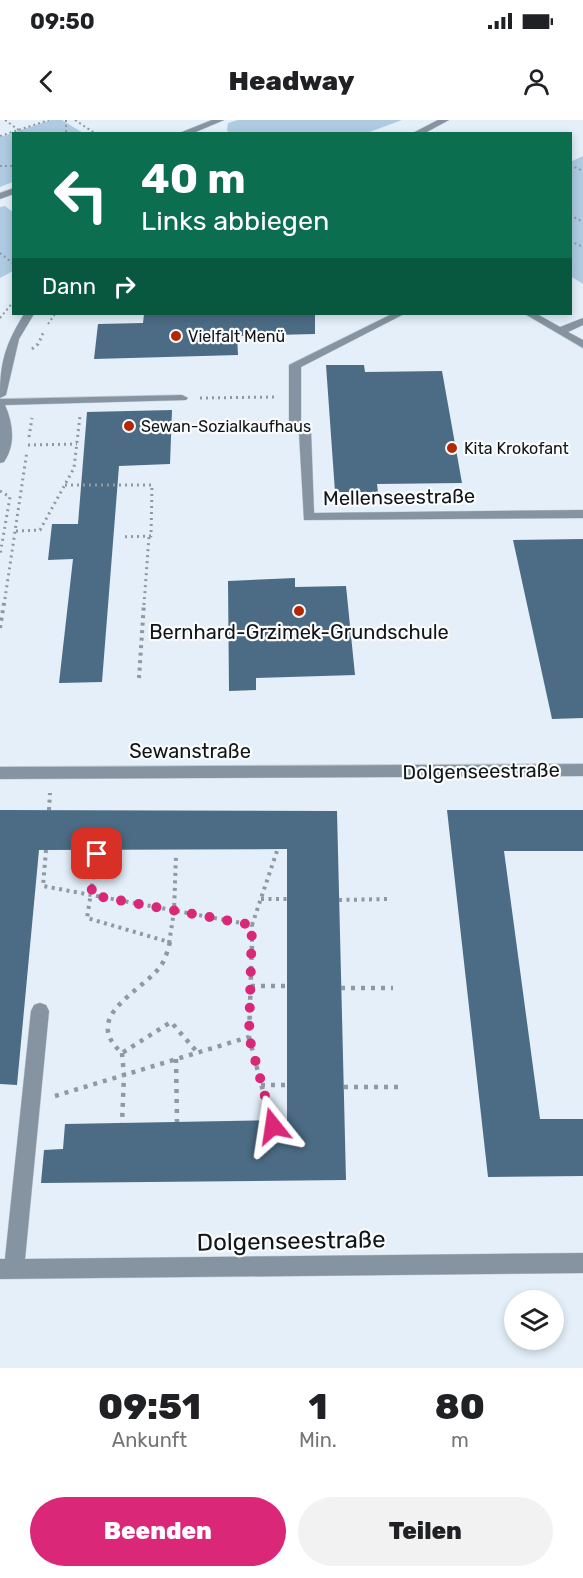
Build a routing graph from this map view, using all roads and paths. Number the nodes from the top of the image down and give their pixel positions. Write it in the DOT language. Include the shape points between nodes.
graph roads {
  1 [pos="5,120"];
  2 [pos="49,120"];
  3 [pos="75,120"];
  4 [pos="220,120"];
  5 [pos="445,120"];
  6 [pos="200,127"];
  7 [pos="19,130"];
  8 [pos="13,132"];
  9 [pos="22,132"];
  10 [pos="93,132"];
  11 [pos="187,132"];
  12 [pos="209,132"];
  13 [pos="419,132"];
  14 [pos="0,253"];
  15 [pos="12,262"];
  16 [pos="28,315"];
  17 [pos="397,315"];
  18 [pos="532,315"];
  19 [pos="583,321"];
  20 [pos="560,332"];
  21 [pos="583,345"];
  22 [pos="0,395"];
  23 [pos="295,396"];
  24 [pos="182,398"];
  25 [pos="82,400"];
  26 [pos="34,401"];
  27 [pos="0,402"];
  28 [pos="0,407"];
  29 [pos="77,444"];
  30 [pos="28,445"];
  31 [pos="0,459"];
  32 [pos="65,485"];
  33 [pos="0,491"];
  34 [pos="583,514"];
  35 [pos="16,531"];
  36 [pos="149,536"];
  37 [pos="121,537"];
  38 [pos="0,555"];
  39 [pos="0,628"];
  40 [pos="139,678"];
  41 [pos="583,770"];
  42 [pos="380,772"];
  43 [pos="0,773"];
  44 [pos="278,848"];
  45 [pos="46,850"];
  46 [pos="97,854"];
  47 [pos="176,855"];
  48 [pos="91,895"];
  49 [pos="261,898"];
  50 [pos="287,899"];
  51 [pos="388,899"];
  52 [pos="339,900"];
  53 [pos="174,909"];
  54 [pos="252,925"];
  55 [pos="169,942"];
  56 [pos="251,986"];
  57 [pos="287,986"];
  58 [pos="341,988"];
  59 [pos="393,988"];
  60 [pos="40,1011"];
  61 [pos="249,1037"];
  62 [pos="122,1053"];
  63 [pos="198,1053"];
  64 [pos="176,1059"];
  65 [pos="124,1075"];
  66 [pos="261,1085"];
  67 [pos="287,1085"];
  68 [pos="344,1087"];
  69 [pos="399,1087"];
  70 [pos="31,1103"];
  71 [pos="177,1122"];
  72 [pos="122,1123"];
  73 [pos="273,1126"];
  74 [pos="583,1263"];
  75 [pos="7,1269"];
  1 -- 7 [label="path"];
  2 -- 7 [label="path"];
  3 -- 10 [label="path"];
  4 -- 6 [label="street"];
  5 -- 13 [label="street"];
  6 -- 11 [label="street"];
  6 -- 12 [label="street"];
  7 -- 8 [label="path"];
  7 -- 9 [label="path"];
  14 -- 15 [label="path"];
  16 -- 22 [label="street" via="14,339"];
  17 -- 23 [label="street, Mellenseestraße" via="295,365"];
  18 -- 20 [label="street"];
  19 -- 20 [label="street"];
  20 -- 21 [label="street"];
  23 -- 24 [label="path"];
  23 -- 34 [label="street, Mellenseestraße" via="295,423 305,431 308,517"];
  24 -- 25 [label="street"];
  25 -- 26 [label="street"];
  25 -- 29 [label="path"];
  26 -- 27 [label="street"];
  26 -- 30 [label="path"];
  28 -- 31 [label="street" via="8,435"];
  29 -- 30 [label="path"];
  29 -- 32 [label="path" via="74,468"];
  30 -- 35 [label="path"];
  32 -- 35 [label="path" via="40,530"];
  32 -- 36 [label="path" via="152,485"];
  33 -- 38 [label="path" via="10,497"];
  35 -- 39 [label="path"];
  36 -- 37 [label="path"];
  36 -- 40 [label="path"];
  41 -- 42 [label="street, Dolgenseestraße"];
  42 -- 43 [label="street, Sewanstraße"];
  44 -- 49 [label="path"];
  45 -- 48 [label="path" via="43,886"];
  46 -- 48 [label="path"];
  47 -- 53 [label="path"];
  48 -- 53 [label="path"];
  48 -- 55 [label="path" via="87,918"];
  49 -- 50 [label="path"];
  49 -- 54 [label="path"];
  51 -- 52 [label="path"];
  53 -- 54 [label="path"];
  53 -- 55 [label="path"];
  54 -- 56 [label="path"];
  55 -- 62 [label="path" via="161,966 124,998 109,1018 110,1039"];
  56 -- 57 [label="path"];
  56 -- 61 [label="path"];
  58 -- 59 [label="path"];
  60 -- 70 [label="street"];
  61 -- 63 [label="path"];
  61 -- 66 [label="path"];
  62 -- 63 [label="path" via="171,1022"];
  62 -- 65 [label="path"];
  63 -- 64 [label="path"];
  64 -- 65 [label="path"];
  64 -- 71 [label="path"];
  65 -- 70 [label="path"];
  65 -- 72 [label="path"];
  66 -- 67 [label="path"];
  66 -- 73 [label="path"];
  68 -- 69 [label="path"];
  70 -- 75 [label="street"];
  74 -- 75 [label="street, Dolgenseestraße"];
}
